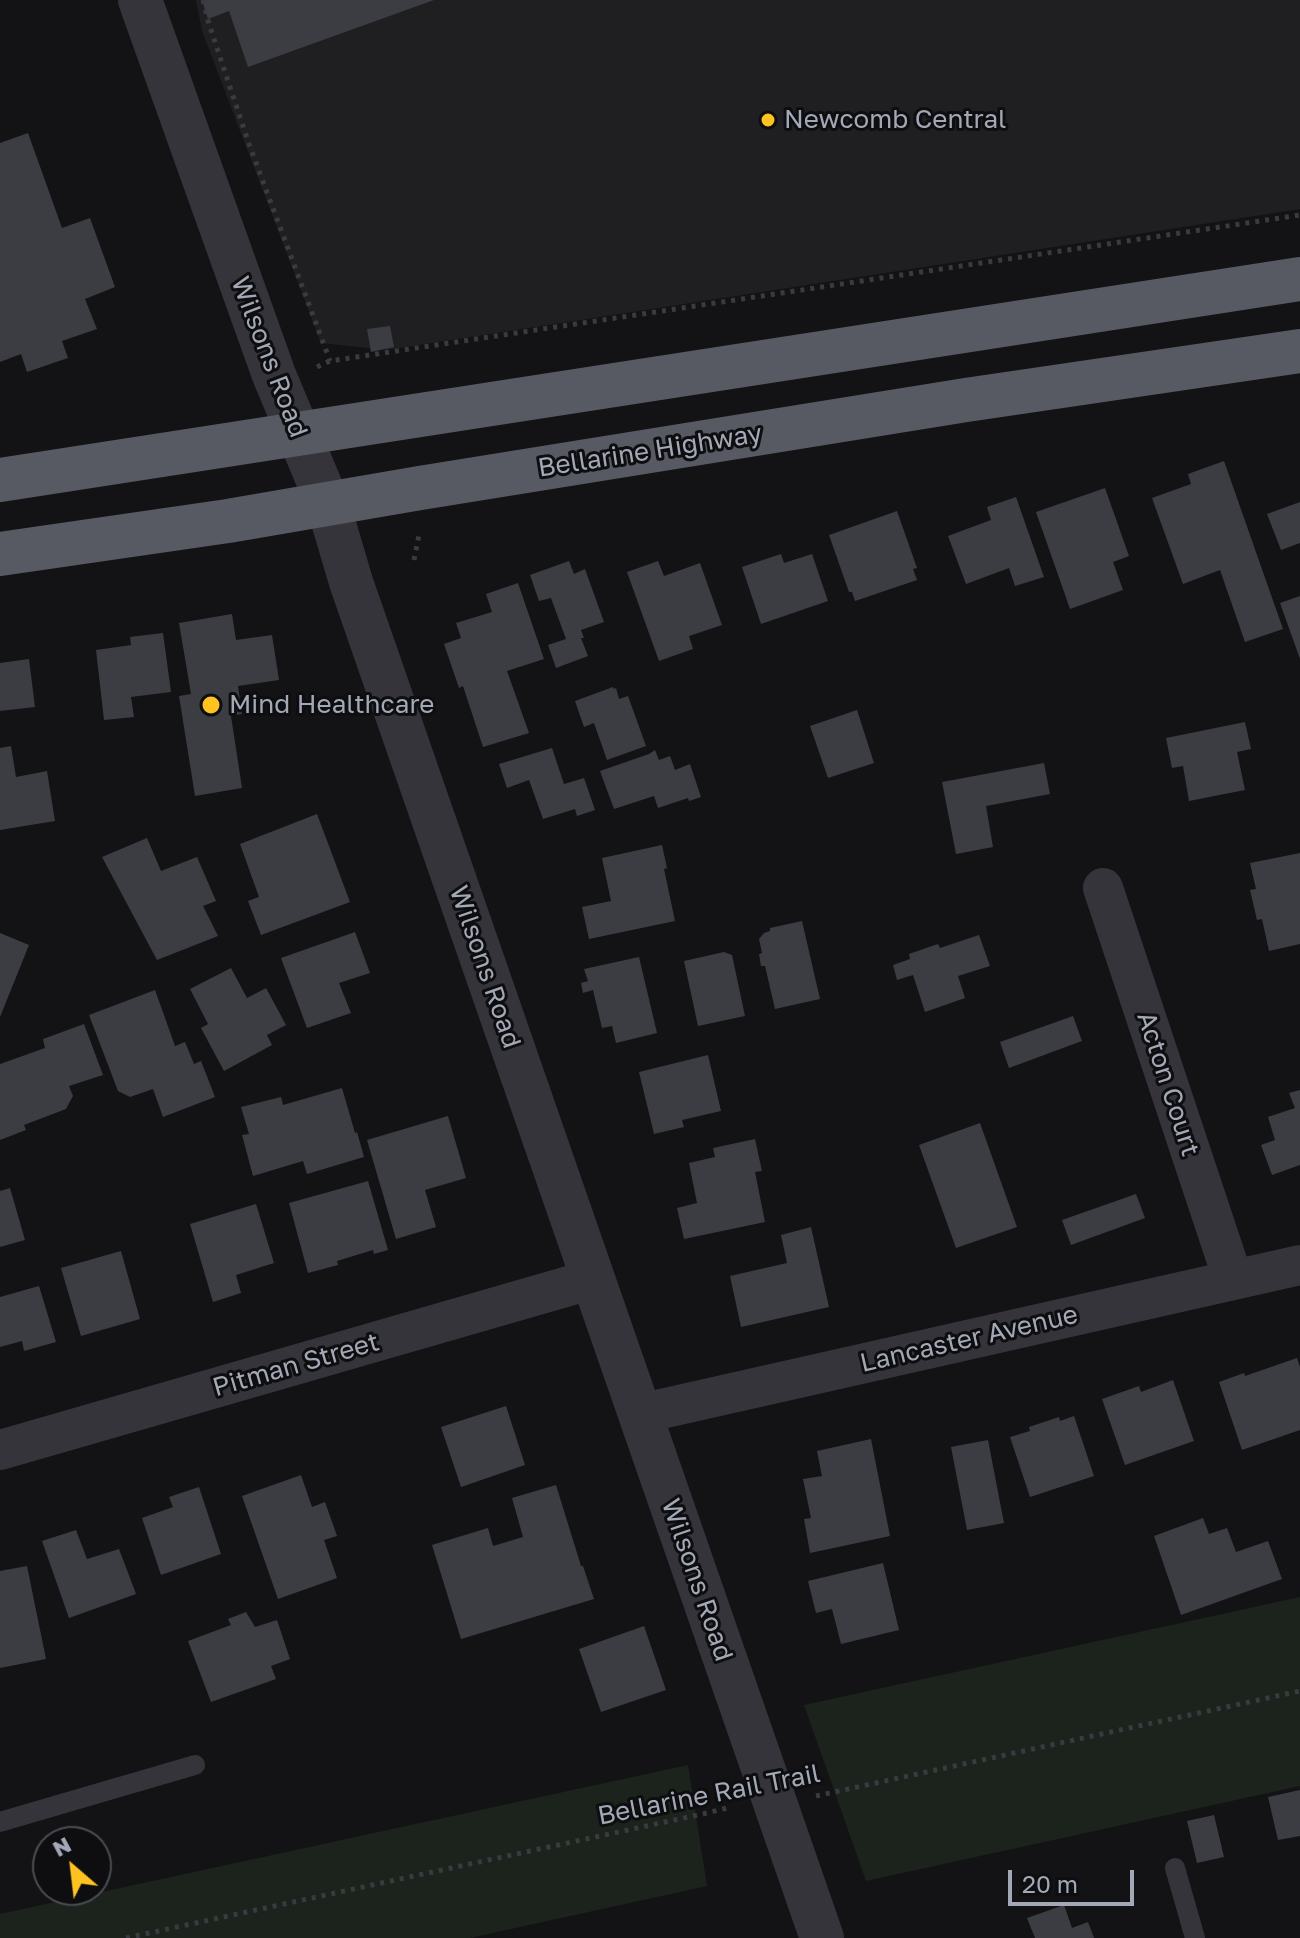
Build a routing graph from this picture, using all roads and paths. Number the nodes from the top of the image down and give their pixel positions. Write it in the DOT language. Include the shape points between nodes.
graph roads {
  1 [pos="140,0"];
  2 [pos="203,0"];
  3 [pos="1300,215"];
  4 [pos="1300,279"];
  5 [pos="1300,351"];
  6 [pos="330,361"];
  7 [pos="317,368"];
  8 [pos="298,433"];
  9 [pos="0,480"];
  10 [pos="328,504"];
  11 [pos="419,535"];
  12 [pos="0,554"];
  13 [pos="414,560"];
  14 [pos="1103,888"];
  15 [pos="1300,1265"];
  16 [pos="593,1279"];
  17 [pos="1233,1279"];
  18 [pos="639,1414"];
  19 [pos="0,1450"];
  20 [pos="1300,1691"];
  21 [pos="195,1765"];
  22 [pos="774,1802"];
  23 [pos="0,1822"];
  24 [pos="1175,1868"];
  25 [pos="126,1938"];
  26 [pos="822,1938"];
  27 [pos="1195,1938"];
  1 -- 8 [label="street, Wilsons Road"];
  2 -- 6 [label="path" via="249,144"];
  3 -- 6 [label="path"];
  4 -- 8 [label="highway"];
  5 -- 10 [label="highway, Bellarine Highway"];
  6 -- 7 [label="path"];
  8 -- 9 [label="highway"];
  8 -- 10 [label="street, Wilsons Road"];
  10 -- 12 [label="highway, Bellarine Highway"];
  10 -- 16 [label="street, Wilsons Road"];
  11 -- 13 [label="path"];
  14 -- 17 [label="street, Acton Court"];
  15 -- 17 [label="street, Lancaster Avenue"];
  16 -- 18 [label="street, Wilsons Road"];
  16 -- 19 [label="street, Pitman Street"];
  17 -- 18 [label="street, Lancaster Avenue"];
  18 -- 22 [label="street, Wilsons Road"];
  20 -- 22 [label="path, Bellarine Rail Trail"];
  21 -- 23 [label="lane"];
  22 -- 25 [label="path, Bellarine Rail Trail" via="732,1806"];
  22 -- 26 [label="street, Wilsons Road"];
  24 -- 27 [label="lane"];
}
